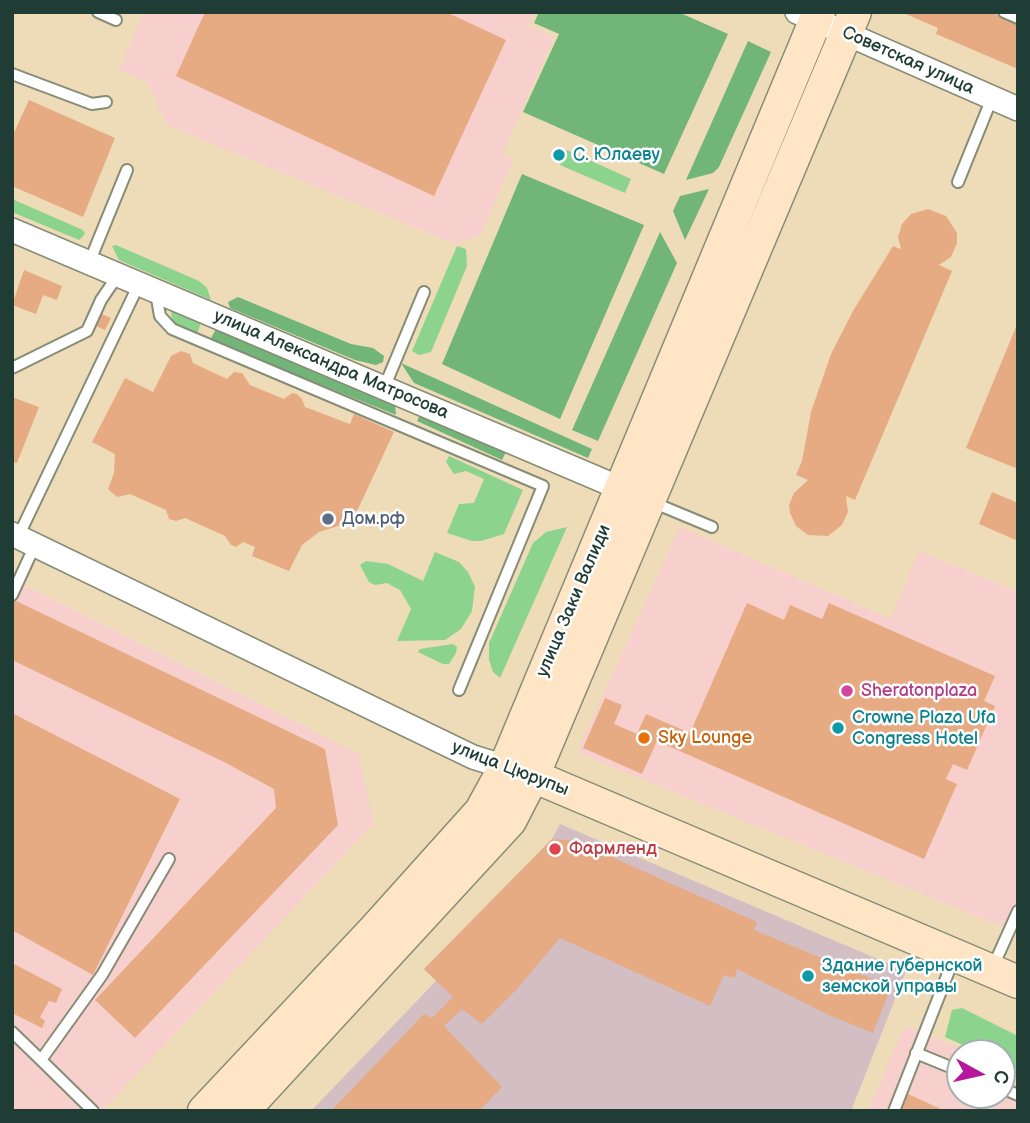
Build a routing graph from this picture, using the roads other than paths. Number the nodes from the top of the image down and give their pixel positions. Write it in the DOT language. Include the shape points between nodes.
graph roads {
  1 [pos="98,12"];
  2 [pos="1004,12"];
  3 [pos="811,15"];
  4 [pos="1018,18"];
  5 [pos="116,20"];
  6 [pos="850,23"];
  7 [pos="12,74"];
  8 [pos="992,98"];
  9 [pos="106,102"];
  10 [pos="1018,109"];
  11 [pos="127,170"];
  12 [pos="958,182"];
  13 [pos="12,230"];
  14 [pos="89,262"];
  15 [pos="137,283"];
  16 [pos="424,292"];
  17 [pos="12,368"];
  18 [pos="384,388"];
  19 [pos="635,495"];
  20 [pos="712,527"];
  21 [pos="22,539"];
  22 [pos="12,595"];
  23 [pos="458,690"];
  24 [pos="519,772"];
  25 [pos="169,859"];
  26 [pos="1018,911"];
  27 [pos="955,955"];
  28 [pos="1004,976"];
  29 [pos="12,1032"];
  30 [pos="916,1053"];
  31 [pos="41,1060"];
  32 [pos="946,1065"];
  33 [pos="93,1111"];
  34 [pos="204,1111"];
  35 [pos="243,1111"];
  36 [pos="894,1111"];
  1 -- 5 [label="lane"];
  2 -- 4 [label="lane"];
  3 -- 6 [label="street, Советская улица"];
  3 -- 19 [label="main road, улица Заки Валиди"];
  6 -- 8 [label="street, Советская улица"];
  6 -- 19 [label="main road, улица Заки Валиди"];
  7 -- 9 [label="lane" via="92,104"];
  8 -- 10 [label="street, Советская улица"];
  8 -- 12 [label="lane"];
  11 -- 14 [label="lane"];
  13 -- 14 [label="street, улица Александра Матросова"];
  14 -- 15 [label="street, улица Александра Матросова"];
  15 -- 17 [label="lane" via="101,300 87,331"];
  15 -- 18 [label="street, улица Александра Матросова"];
  15 -- 21 [label="lane"];
  15 -- 23 [label="lane" via="172,329 543,486"];
  16 -- 18 [label="lane"];
  18 -- 19 [label="street, улица Александра Матросова"];
  19 -- 20 [label="lane"];
  19 -- 24 [label="main road, улица Заки Валиди"];
  21 -- 22 [label="lane"];
  21 -- 24 [label="street, улица Цюрупы" via="473,757"];
  24 -- 27 [label="main road, улица Цюрупы"];
  24 -- 34 [label="main road, улица Заки Валиди"];
  24 -- 35 [label="main road, улица Заки Валиди" via="510,821"];
  25 -- 31 [label="lane" via="102,975"];
  26 -- 28 [label="lane"];
  27 -- 28 [label="main road, улица Цюрупы"];
  27 -- 30 [label="lane"];
  29 -- 31 [label="lane"];
  30 -- 32 [label="lane"];
  30 -- 36 [label="lane"];
  31 -- 33 [label="lane"];
}
